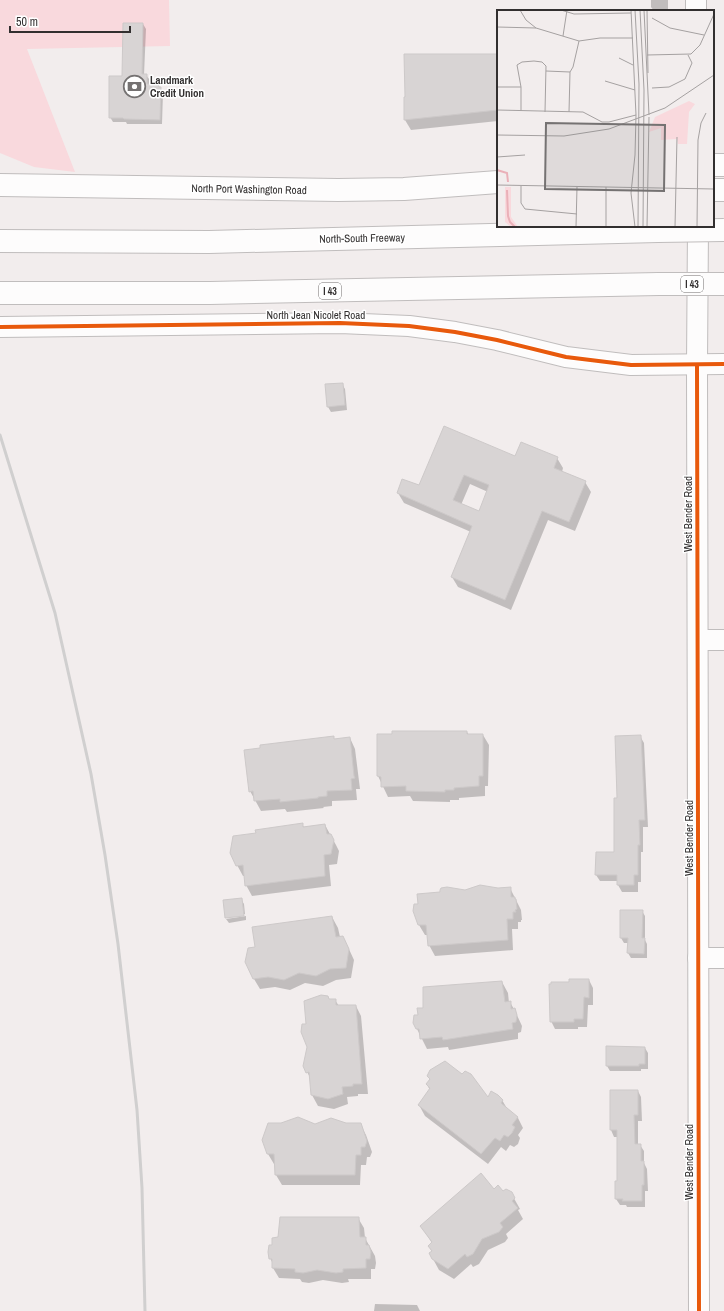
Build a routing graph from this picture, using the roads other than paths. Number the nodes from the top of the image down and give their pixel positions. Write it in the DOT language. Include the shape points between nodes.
graph roads {
  1 [pos="497,182"];
  2 [pos="0,185"];
  3 [pos="698,227"];
  4 [pos="724,230"];
  5 [pos="0,241"];
  6 [pos="724,284"];
  7 [pos="0,293"];
  8 [pos="0,328"];
  9 [pos="724,364"];
  10 [pos="696,365"];
  11 [pos="698,640"];
  12 [pos="724,640"];
  13 [pos="698,958"];
  14 [pos="724,958"];
  15 [pos="699,1311"];
  1 -- 2 [label="main road, North Port Washington Road" via="404,189 338,190"];
  3 -- 10 [label="street, West Bender Road"];
  4 -- 5 [label="main road, North-South Freeway, bridge" via="209,242"];
  6 -- 7 [label="main road, I 43, bridge" via="218,293"];
  8 -- 10 [label="street, North Jean Nicolet Road" via="340,323 409,326 497,340 580,359 631,365"];
  9 -- 10 [label="street, North Jean Nicolet Road"];
  10 -- 11 [label="street, West Bender Road"];
  11 -- 12 [label="street"];
  11 -- 13 [label="street, West Bender Road"];
  13 -- 14 [label="street"];
  13 -- 15 [label="street, West Bender Road"];
}
